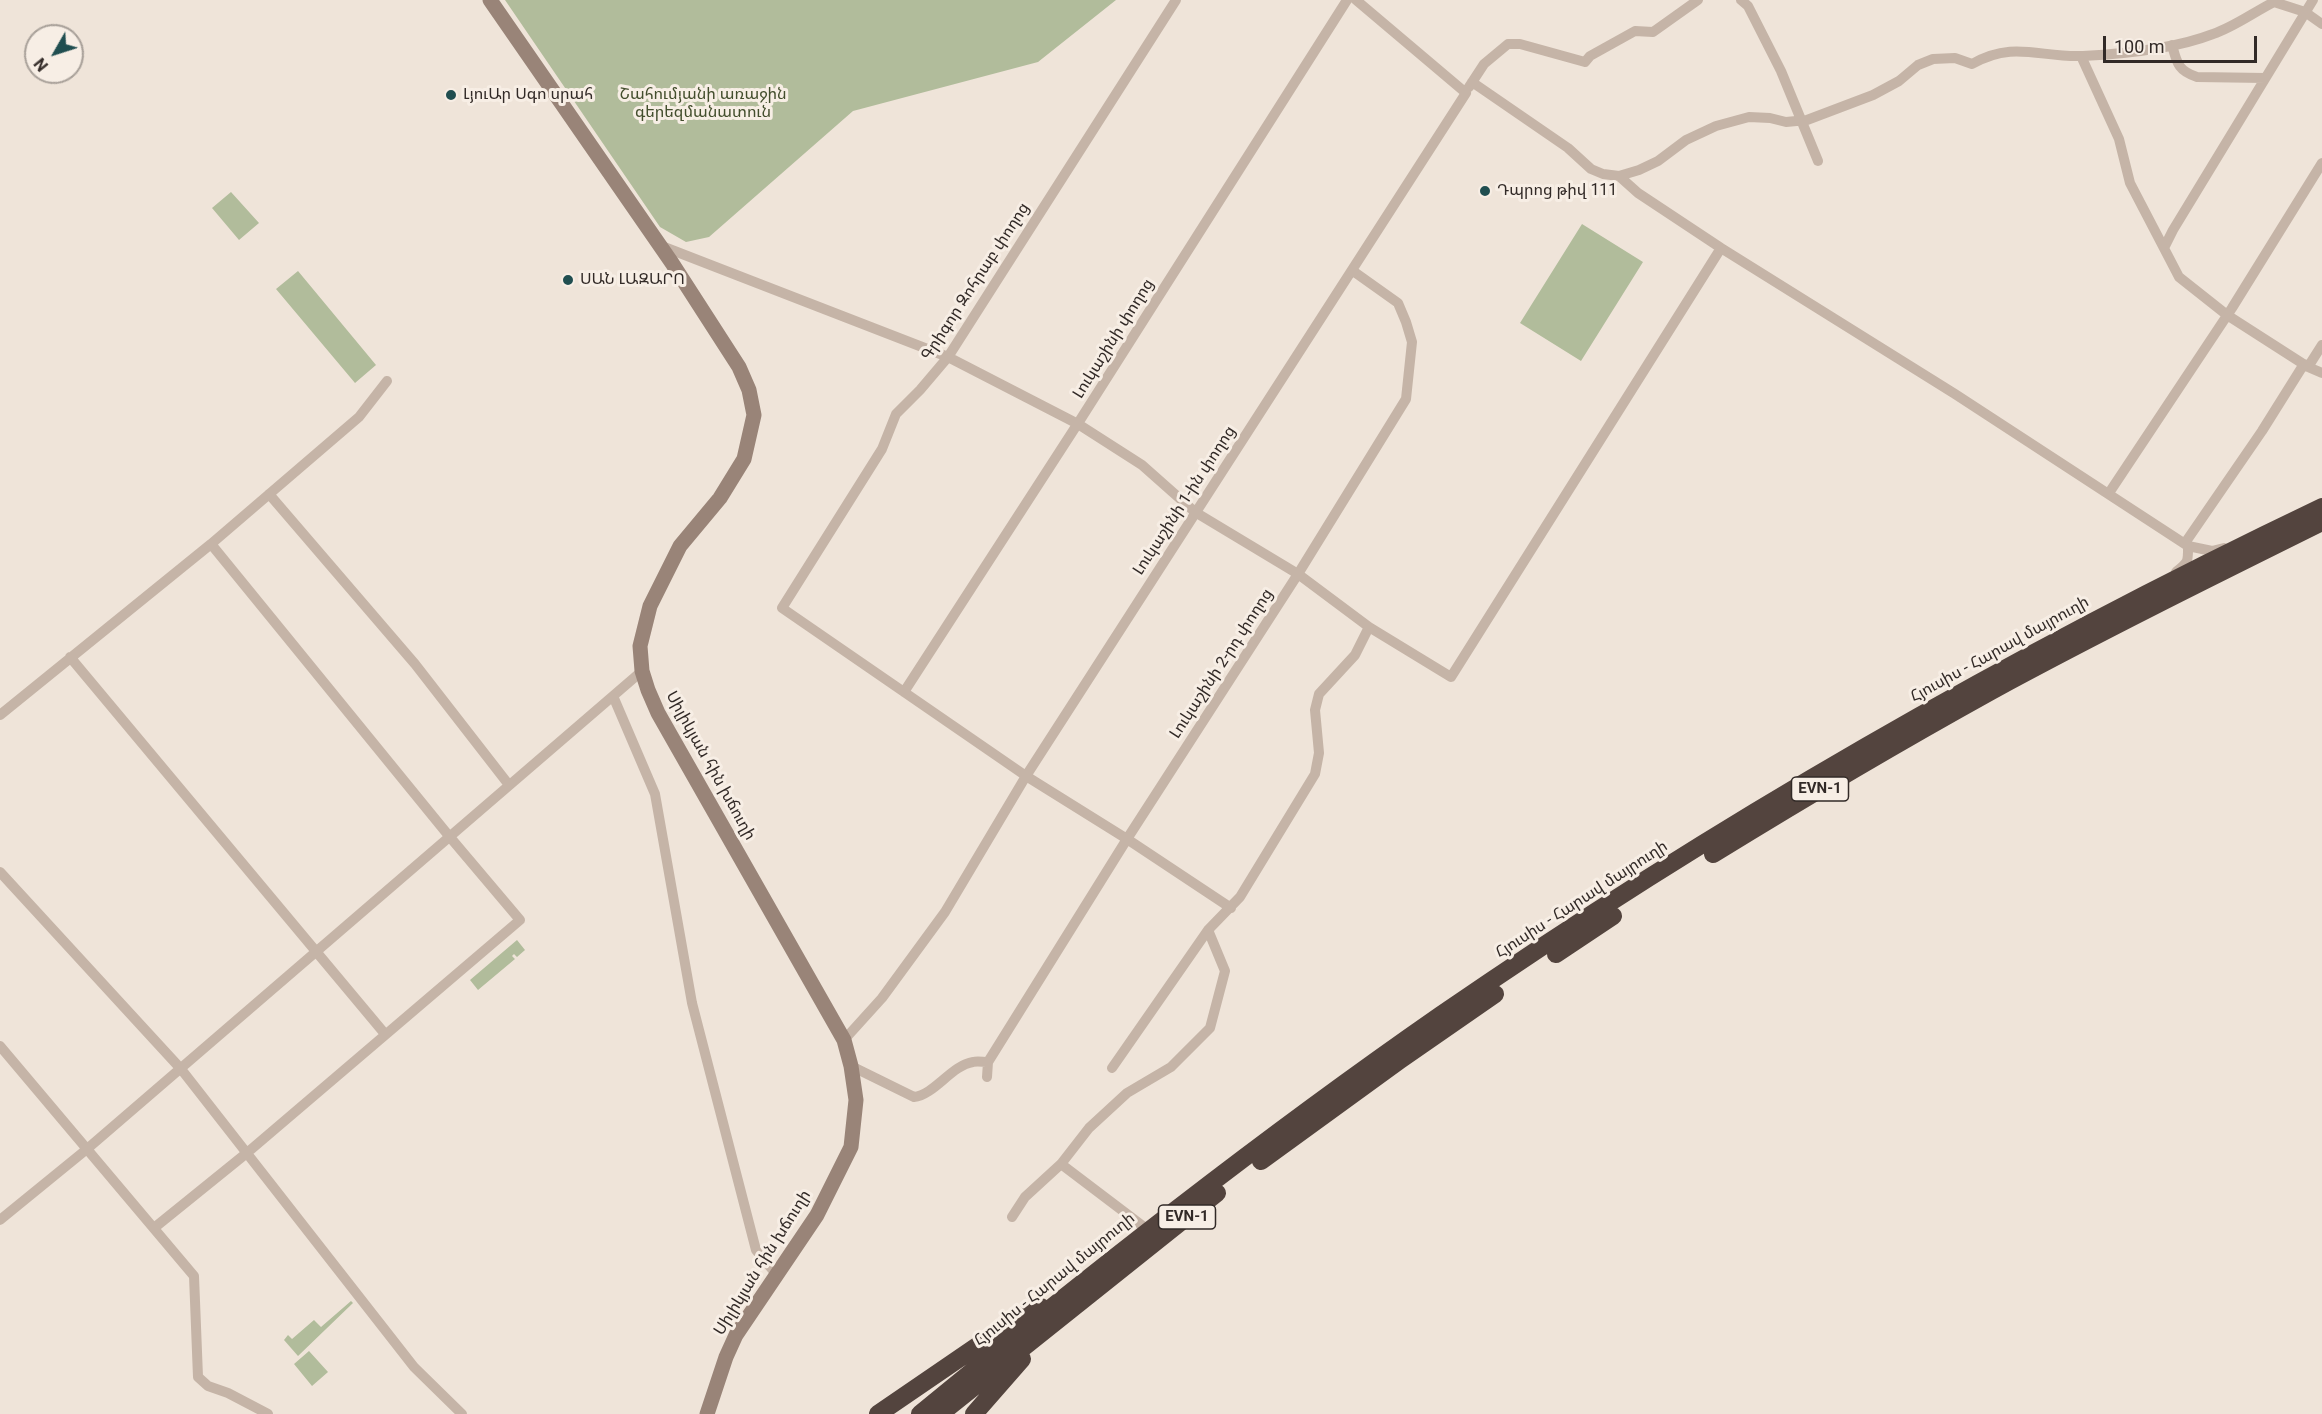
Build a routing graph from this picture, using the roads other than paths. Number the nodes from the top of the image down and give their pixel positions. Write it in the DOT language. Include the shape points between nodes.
graph roads {
  1 [pos="490,0"];
  2 [pos="1176,0"];
  3 [pos="1347,0"];
  4 [pos="1356,0"];
  5 [pos="1698,0"];
  6 [pos="1741,0"];
  7 [pos="2313,0"];
  8 [pos="2305,12"];
  9 [pos="2322,24"];
  10 [pos="2172,45"];
  11 [pos="2081,56"];
  12 [pos="2265,78"];
  13 [pos="1472,82"];
  14 [pos="1466,93"];
  15 [pos="1803,120"];
  16 [pos="1818,161"];
  17 [pos="2322,163"];
  18 [pos="1619,176"];
  19 [pos="659,245"];
  20 [pos="1721,248"];
  21 [pos="2164,248"];
  22 [pos="1353,271"];
  23 [pos="2227,315"];
  24 [pos="2322,345"];
  25 [pos="948,357"];
  26 [pos="2306,366"];
  27 [pos="2322,373"];
  28 [pos="387,381"];
  29 [pos="1078,424"];
  30 [pos="2109,493"];
  31 [pos="269,494"];
  32 [pos="2322,507"];
  33 [pos="1195,512"];
  34 [pos="2322,522"];
  35 [pos="2256,540"];
  36 [pos="211,544"];
  37 [pos="2187,544"];
  38 [pos="1298,573"];
  39 [pos="2153,591"];
  40 [pos="1370,627"];
  41 [pos="70,657"];
  42 [pos="642,671"];
  43 [pos="904,692"];
  44 [pos="613,696"];
  45 [pos="0,715"];
  46 [pos="1026,776"];
  47 [pos="509,785"];
  48 [pos="449,836"];
  49 [pos="1127,839"];
  50 [pos="0,872"];
  51 [pos="1231,908"];
  52 [pos="1208,930"];
  53 [pos="317,952"];
  54 [pos="385,1034"];
  55 [pos="844,1040"];
  56 [pos="0,1046"];
  57 [pos="988,1062"];
  58 [pos="851,1066"];
  59 [pos="1112,1068"];
  60 [pos="181,1069"];
  61 [pos="987,1077"];
  62 [pos="87,1149"];
  63 [pos="248,1152"];
  64 [pos="1061,1164"];
  65 [pos="1012,1217"];
  66 [pos="0,1220"];
  67 [pos="154,1228"];
  68 [pos="1148,1230"];
  69 [pos="777,1275"];
  70 [pos="1060,1301"];
  71 [pos="1035,1338"];
  72 [pos="268,1414"];
  73 [pos="462,1414"];
  74 [pos="707,1414"];
  75 [pos="878,1414"];
  76 [pos="920,1414"];
  77 [pos="940,1414"];
  78 [pos="974,1414"];
  1 -- 19 [label="street, Սիլիկյան հին խճուղի"];
  2 -- 25 [label="street, Գրիգոր Զոհրաբ փողոց"];
  3 -- 29 [label="street, Լուկաշինի փողոց"];
  4 -- 14 [label="street"];
  5 -- 13 [label="street, Լուկաշինի 1-ին փողոց" via="1653,32 1635,31 1585,62 1508,44 1484,64"];
  6 -- 15 [label="street" via="1748,6"];
  7 -- 8 [label="street"];
  8 -- 9 [label="street"];
  8 -- 10 [label="street" via="2274,2 2214,34"];
  8 -- 12 [label="street"];
  10 -- 11 [label="street"];
  10 -- 12 [label="street" via="2177,65 2186,74"];
  11 -- 15 [label="street" via="2012,49 1972,64 1955,58 1933,59 1873,95"];
  11 -- 21 [label="street" via="2119,139 2130,183"];
  12 -- 21 [label="street"];
  13 -- 14 [label="street, Լուկաշինի 1-ին փողոց"];
  13 -- 18 [label="street" via="1592,169"];
  14 -- 22 [label="street, Լուկաշինի 1-ին փողոց"];
  15 -- 16 [label="street"];
  15 -- 18 [label="street" via="1749,117 1730,122 1701,132 1658,160"];
  17 -- 23 [label="street"];
  18 -- 20 [label="street"];
  19 -- 25 [label="street"];
  19 -- 42 [label="street, Սիլիկյան հին խճուղի" via="739,367 754,415 744,459 720,498 680,546 650,606 640,646"];
  20 -- 30 [label="street"];
  20 -- 40 [label="street" via="1451,677"];
  21 -- 23 [label="street" via="2179,277"];
  22 -- 33 [label="street, Լուկաշինի 1-ին փողոց"];
  22 -- 38 [label="street, Լուկաշինի 2-րդ փողոց" via="1398,303 1406,322 1412,342 1406,399"];
  23 -- 26 [label="street"];
  23 -- 30 [label="street"];
  24 -- 26 [label="street"];
  25 -- 29 [label="street"];
  25 -- 43 [label="street, Գրիգոր Զոհրաբ փողոց" via="896,414 882,449 782,608"];
  26 -- 27 [label="street"];
  26 -- 37 [label="street"];
  28 -- 31 [label="street" via="359,417"];
  29 -- 33 [label="street" via="1142,465"];
  29 -- 43 [label="street, Լուկաշինի փողոց"];
  30 -- 37 [label="street"];
  31 -- 36 [label="street"];
  31 -- 47 [label="street" via="415,664"];
  32 -- 35 [label="highway, Հյուսիս - Հարավ մայրուղի / EVN-1"];
  33 -- 38 [label="street"];
  33 -- 46 [label="street, Լուկաշինի 1-ին փողոց"];
  34 -- 71 [label="highway, Հյուսիս - Հարավ մայրուղի / EVN-1" via="1990,691 1658,887 1390,1066 1221,1190"];
  35 -- 37 [label="street" via="2212,551"];
  35 -- 39 [label="highway, Հյուսիս - Հարավ մայրուղի / EVN-1"];
  36 -- 41 [label="street"];
  36 -- 48 [label="street"];
  37 -- 39 [label="street" via="2187,563"];
  38 -- 40 [label="street"];
  38 -- 49 [label="street, Լուկաշինի 2-րդ փողոց"];
  39 -- 68 [label="highway, Հյուսիս - Հարավ մայրուղի / EVN-1" via="1896,730 1602,909 1369,1066"];
  40 -- 51 [label="street" via="1354,655 1319,694 1314,711 1318,753 1315,774"];
  41 -- 45 [label="street"];
  41 -- 53 [label="street"];
  42 -- 44 [label="street"];
  42 -- 55 [label="street, Սիլիկյան հին խճուղի" via="658,713"];
  43 -- 46 [label="street"];
  44 -- 47 [label="street"];
  44 -- 69 [label="street" via="655,794 692,1003 756,1250"];
  46 -- 49 [label="street"];
  46 -- 55 [label="street, Լուկաշինի 1-ին փողոց" via="945,912 882,998"];
  47 -- 48 [label="street"];
  48 -- 53 [label="street"];
  48 -- 54 [label="street" via="520,920"];
  49 -- 51 [label="street"];
  49 -- 57 [label="street, Լուկաշինի 2-րդ փողոց"];
  50 -- 60 [label="street"];
  51 -- 52 [label="street"];
  52 -- 59 [label="street"];
  52 -- 64 [label="street" via="1225,971 1210,1028 1171,1067 1126,1093 1089,1128"];
  53 -- 54 [label="street"];
  53 -- 60 [label="street"];
  54 -- 63 [label="street"];
  55 -- 58 [label="street, Սիլիկյան հին խճուղի"];
  56 -- 62 [label="street"];
  57 -- 58 [label="street" via="971,1062 922,1096 914,1097"];
  57 -- 61 [label="street, Լուկաշինի 2-րդ փողոց"];
  58 -- 69 [label="street, Սիլիկյան հին խճուղի" via="856,1100 852,1147 817,1215"];
  60 -- 62 [label="street"];
  60 -- 63 [label="street"];
  62 -- 66 [label="street"];
  62 -- 67 [label="street"];
  63 -- 67 [label="street"];
  63 -- 73 [label="street" via="414,1367"];
  64 -- 65 [label="street" via="1026,1197"];
  64 -- 68 [label="street"];
  67 -- 72 [label="street" via="194,1276 198,1377 208,1386"];
  68 -- 70 [label="highway, Հյուսիս - Հարավ մայրուղի / EVN-1"];
  69 -- 74 [label="street, Սիլիկյան հին խճուղի" via="736,1335"];
  70 -- 75 [label="highway" via="1030,1310"];
  70 -- 76 [label="highway, Հյուսիս - Հարավ մայրուղի / EVN-1"];
  71 -- 77 [label="highway, Հյուսիս - Հարավ մայրուղի / EVN-1"];
  71 -- 78 [label="highway" via="1020,1363"];
}
